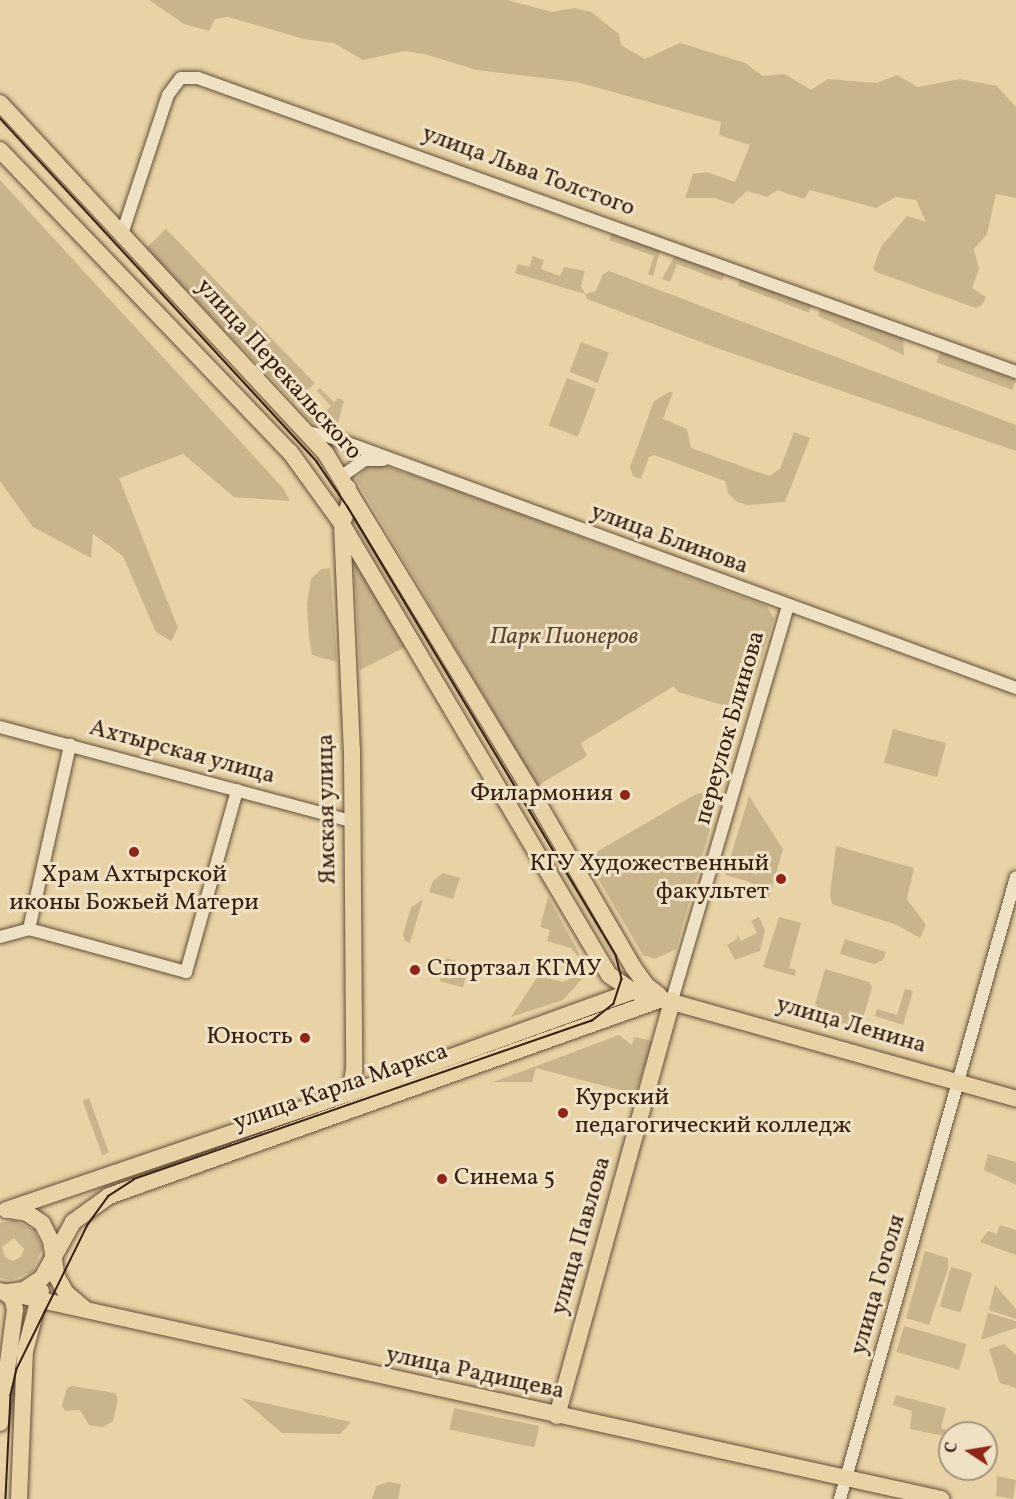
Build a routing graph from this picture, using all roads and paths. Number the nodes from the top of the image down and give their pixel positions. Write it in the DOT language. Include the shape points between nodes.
graph roads {
  1 [pos="0,103"];
  2 [pos="0,150"];
  3 [pos="122,234"];
  4 [pos="1016,372"];
  5 [pos="307,432"];
  6 [pos="391,460"];
  7 [pos="342,476"];
  8 [pos="342,524"];
  9 [pos="788,606"];
  10 [pos="1016,688"];
  11 [pos="0,727"];
  12 [pos="70,745"];
  13 [pos="237,790"];
  14 [pos="352,821"];
  15 [pos="1016,877"];
  16 [pos="29,929"];
  17 [pos="0,937"];
  18 [pos="628,958"];
  19 [pos="601,964"];
  20 [pos="633,991"];
  21 [pos="672,1000"];
  22 [pos="585,1008"];
  23 [pos="608,1021"];
  24 [pos="958,1082"];
  25 [pos="350,1093"];
  26 [pos="1016,1099"];
  27 [pos="3,1211"];
  28 [pos="52,1259"];
  29 [pos="1,1291"];
  30 [pos="38,1300"];
  31 [pos="97,1314"];
  32 [pos="23,1405"];
  33 [pos="2,1406"];
  34 [pos="557,1416"];
  35 [pos="0,1423"];
  36 [pos="845,1479"];
  37 [pos="19,1499"];
  38 [pos="840,1499"];
  39 [pos="941,1499"];
  1 -- 3 [label="main road, улица Перекальского"];
  2 -- 8 [label="main road, улица Перекальского" via="290,452"];
  3 -- 4 [label="street, улица Льва Толстого" via="168,95 181,78 198,78"];
  3 -- 5 [label="main road, улица Перекальского"];
  5 -- 6 [label="street, улица Блинова"];
  5 -- 7 [label="main road, улица Перекальского"];
  6 -- 7 [label="street" via="365,460"];
  6 -- 9 [label="street, улица Блинова"];
  7 -- 8 [label="main road, Ямская улица" via="350,502"];
  7 -- 18 [label="main road, улица Перекальского"];
  8 -- 14 [label="main road, Ямская улица"];
  8 -- 19 [label="main road, улица Перекальского"];
  9 -- 10 [label="street, улица Блинова"];
  9 -- 21 [label="street, переулок Блинова"];
  11 -- 12 [label="street, Ахтырская улица"];
  12 -- 13 [label="street, Ахтырская улица"];
  12 -- 16 [label="street"];
  13 -- 14 [label="street, Ахтырская улица"];
  13 -- 16 [label="street" via="186,972"];
  14 -- 25 [label="main road, Ямская улица" via="354,1062"];
  15 -- 24 [label="street, улица Гоголя"];
  16 -- 17 [label="street"];
  18 -- 20 [label="main road"];
  18 -- 21 [label="main road, улица Перекальского" via="646,985"];
  19 -- 20 [label="main road, улица Перекальского" via="616,981"];
  19 -- 22 [label="main road" via="601,986"];
  20 -- 21 [label="main road"];
  20 -- 22 [label="main road, улица Карла Маркса"];
  20 -- 23 [label="main road"];
  21 -- 23 [label="main road, улица Карла Маркса" via="654,1000"];
  21 -- 24 [label="main road, улица Ленина"];
  21 -- 34 [label="main road, улица Павлова"];
  22 -- 25 [label="main road, улица Карла Маркса"];
  23 -- 28 [label="main road, улица Карла Маркса" via="117,1193 73,1222"];
  24 -- 26 [label="main road, улица Ленина"];
  24 -- 36 [label="street, улица Гоголя"];
  25 -- 27 [label="main road, улица Карла Маркса"];
  27 -- 28 [label="main road" via="27,1213 42,1223 51,1241"];
  28 -- 29 [label="main road" via="33,1285"];
  28 -- 30 [label="main road"];
  28 -- 31 [label="main road" via="66,1293"];
  29 -- 30 [label="main road, улица Радищева"];
  29 -- 33 [label="main road" via="12,1298 15,1309"];
  30 -- 31 [label="main road, улица Радищева"];
  30 -- 32 [label="main road" via="25,1351"];
  31 -- 34 [label="main road, улица Радищева"];
  32 -- 33 [label="main road" via="20,1398 11,1395"];
  32 -- 37 [label="main road"];
  33 -- 35 [label="main road"];
  34 -- 36 [label="main road, улица Радищева"];
  36 -- 38 [label="street, улица Гоголя"];
  36 -- 39 [label="main road, улица Радищева"];
}
